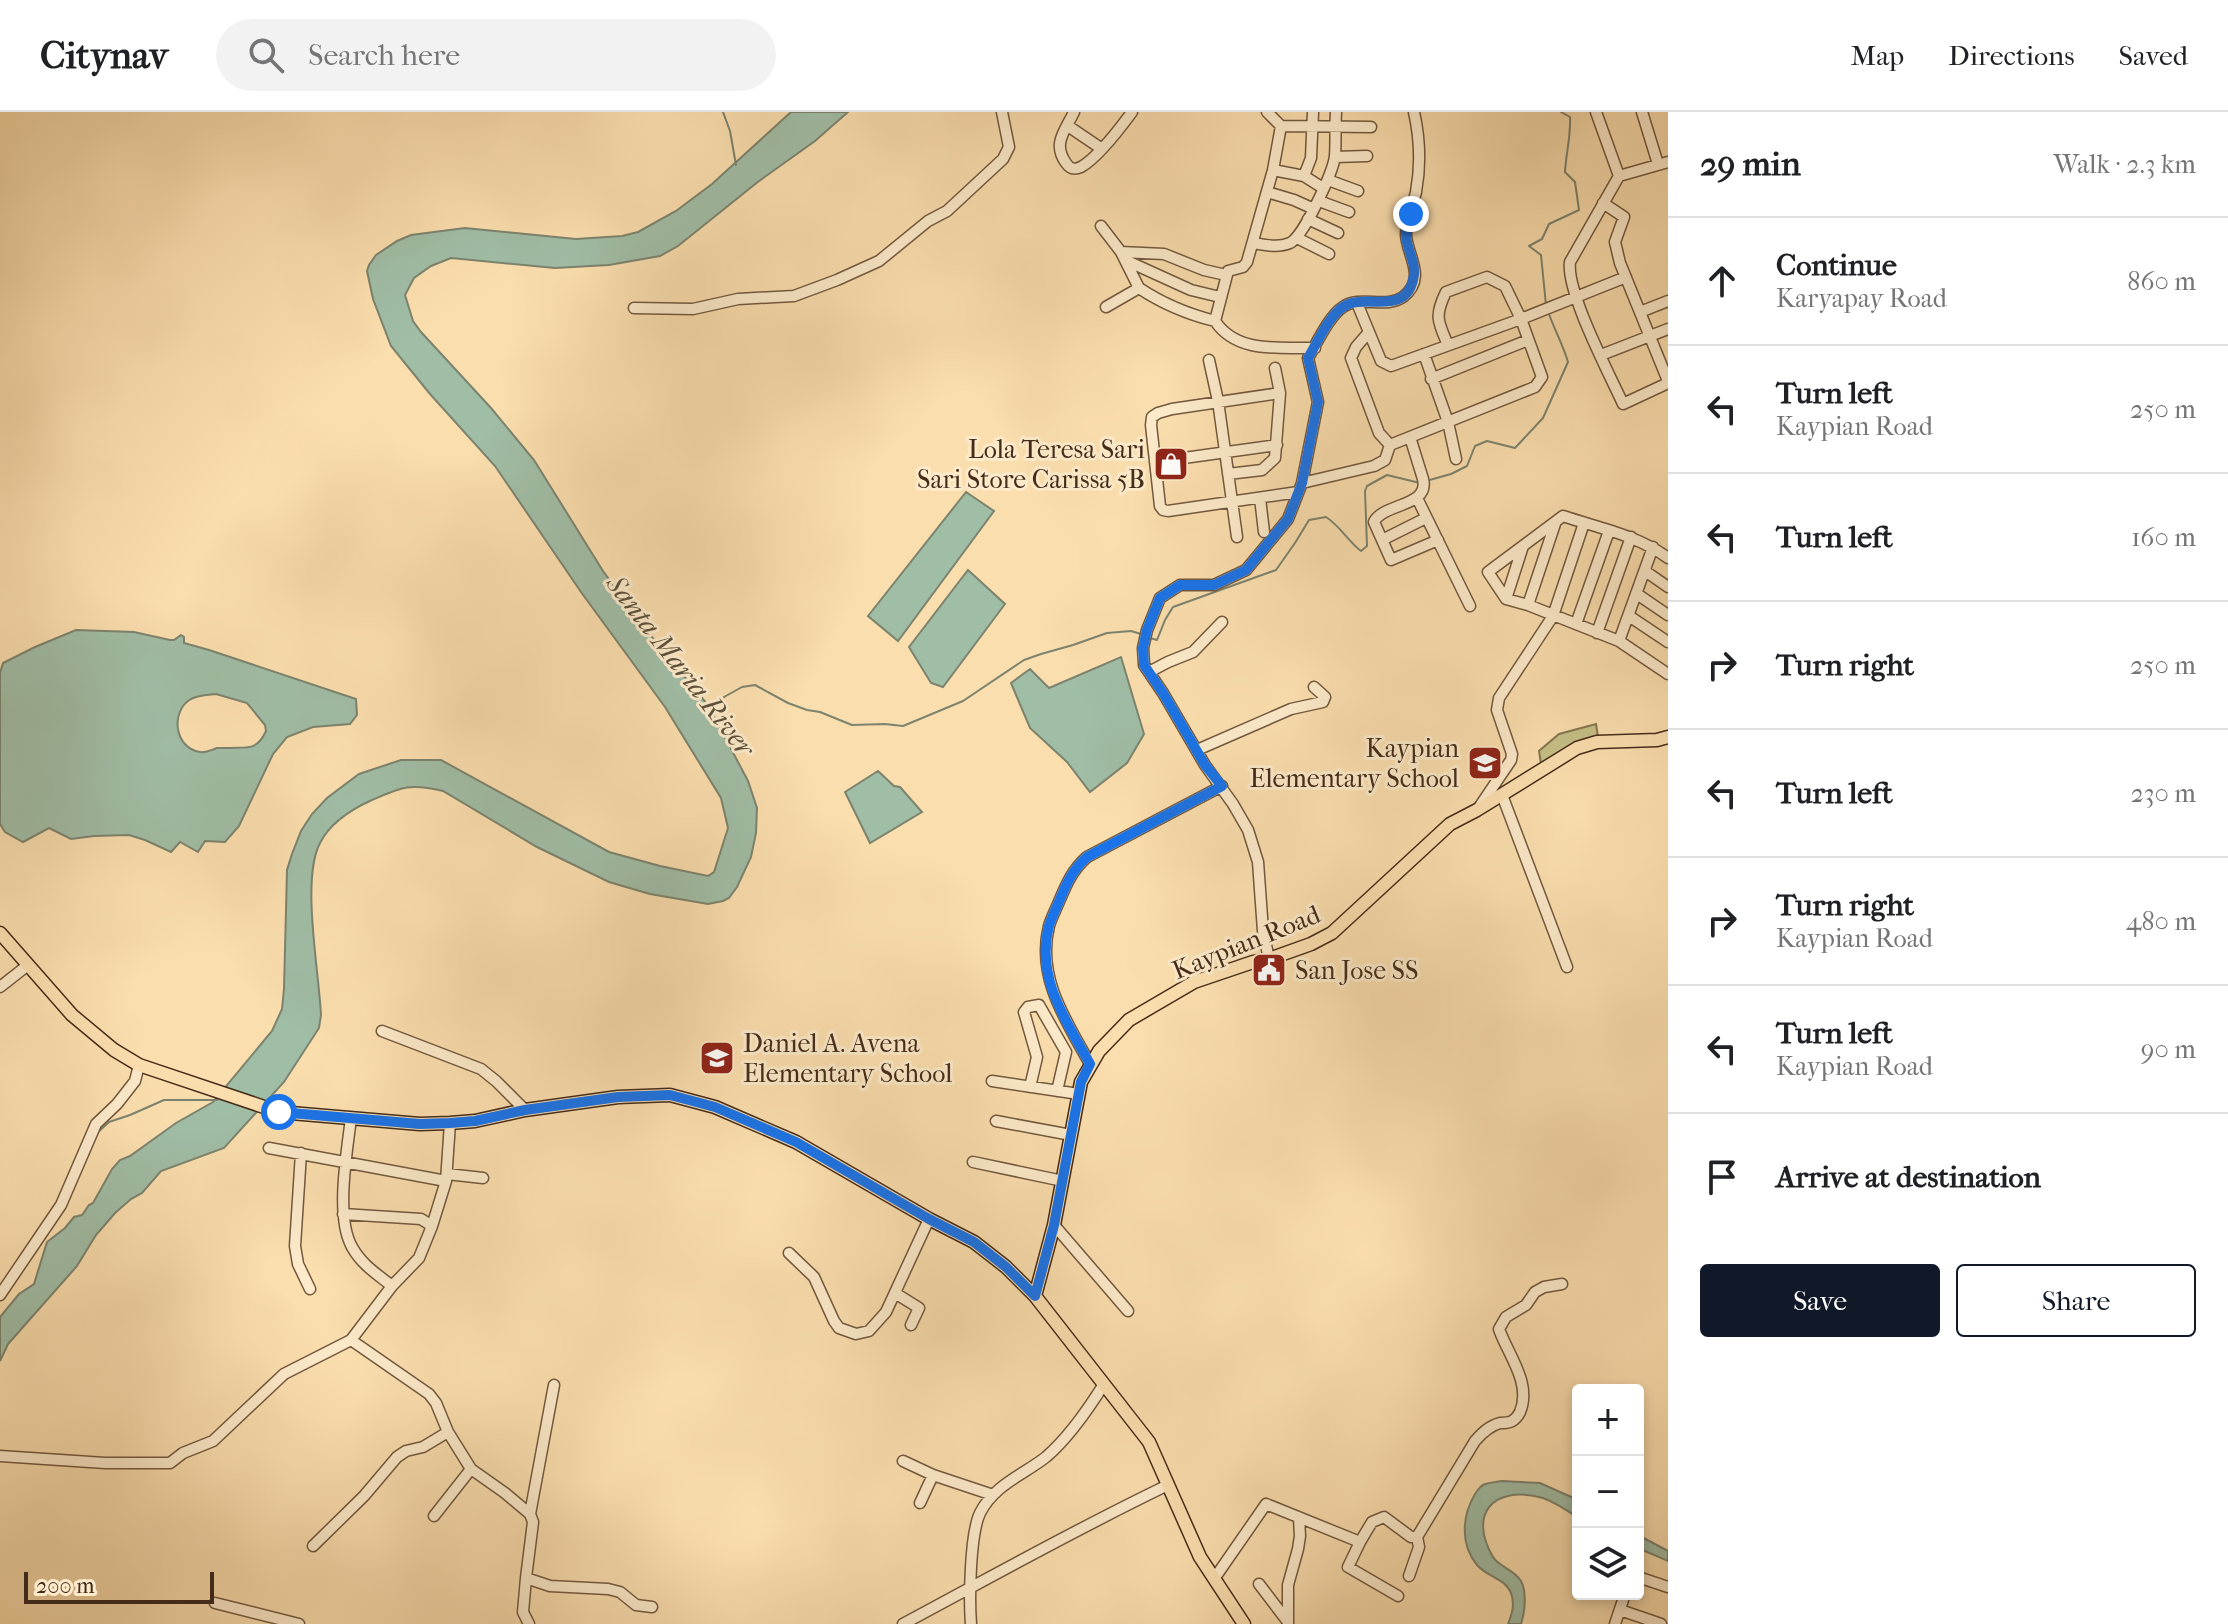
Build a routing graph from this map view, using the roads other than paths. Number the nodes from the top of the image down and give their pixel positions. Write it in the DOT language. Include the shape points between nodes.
graph roads {
  1 [pos="1002,112"];
  2 [pos="1074,112"];
  3 [pos="1132,112"];
  4 [pos="1267,112"];
  5 [pos="1313,112"];
  6 [pos="1336,112"];
  7 [pos="1414,112"];
  8 [pos="1596,112"];
  9 [pos="1642,112"];
  10 [pos="1068,126"];
  11 [pos="1281,126"];
  12 [pos="1314,127"];
  13 [pos="1371,127"];
  14 [pos="1335,128"];
  15 [pos="1102,149"];
  16 [pos="1367,156"];
  17 [pos="1335,157"];
  18 [pos="1663,163"];
  19 [pos="1273,170"];
  20 [pos="1304,176"];
  21 [pos="1619,176"];
  22 [pos="1325,184"];
  23 [pos="1358,191"];
  24 [pos="1267,192"];
  25 [pos="1603,203"];
  26 [pos="1313,209"];
  27 [pos="1349,212"];
  28 [pos="1101,226"];
  29 [pos="1338,233"];
  30 [pos="1297,238"];
  31 [pos="1253,243"];
  32 [pos="1329,254"];
  33 [pos="1123,256"];
  34 [pos="1226,275"];
  35 [pos="1626,277"];
  36 [pos="1139,288"];
  37 [pos="1220,297"];
  38 [pos="1576,298"];
  39 [pos="1668,301"];
  40 [pos="1357,303"];
  41 [pos="1106,307"];
  42 [pos="634,308"];
  43 [pos="1640,312"];
  44 [pos="1521,319"];
  45 [pos="1215,321"];
  46 [pos="1668,329"];
  47 [pos="1369,332"];
  48 [pos="1650,335"];
  49 [pos="1528,340"];
  50 [pos="1448,345"];
  51 [pos="1315,348"];
  52 [pos="1424,354"];
  53 [pos="1601,355"];
  54 [pos="1209,360"];
  55 [pos="1275,368"];
  56 [pos="1431,379"];
  57 [pos="1668,382"];
  58 [pos="1280,393"];
  59 [pos="1218,401"];
  60 [pos="1448,422"];
  61 [pos="1410,437"];
  62 [pos="1277,445"];
  63 [pos="1390,445"];
  64 [pos="1225,453"];
  65 [pos="1456,459"];
  66 [pos="1155,462"];
  67 [pos="1228,474"];
  68 [pos="1300,487"];
  69 [pos="1260,498"];
  70 [pos="1417,498"];
  71 [pos="1232,501"];
  72 [pos="1426,518"];
  73 [pos="1556,522"];
  74 [pos="1584,523"];
  75 [pos="1609,531"];
  76 [pos="1264,532"];
  77 [pos="1237,537"];
  78 [pos="1631,537"];
  79 [pos="1382,540"];
  80 [pos="1438,540"];
  81 [pos="1523,546"];
  82 [pos="1653,547"];
  83 [pos="1668,558"];
  84 [pos="1645,571"];
  85 [pos="1668,587"];
  86 [pos="1637,594"];
  87 [pos="1506,599"];
  88 [pos="1528,605"];
  89 [pos="1470,606"];
  90 [pos="1668,615"];
  91 [pos="1553,616"];
  92 [pos="1629,616"];
  93 [pos="1222,622"];
  94 [pos="1576,624"];
  95 [pos="1597,633"];
  96 [pos="1619,641"];
  97 [pos="1668,642"];
  98 [pos="1149,672"];
  99 [pos="1668,674"];
  100 [pos="1314,687"];
  101 [pos="1668,737"];
  102 [pos="1197,750"];
  103 [pos="1222,786"];
  104 [pos="1502,795"];
  105 [pos="1477,810"];
  106 [pos="0,933"];
  107 [pos="1269,959"];
  108 [pos="28,965"];
  109 [pos="1567,967"];
  110 [pos="0,987"];
  111 [pos="382,1031"];
  112 [pos="1090,1064"];
  113 [pos="139,1065"];
  114 [pos="992,1081"];
  115 [pos="1030,1087"];
  116 [pos="1057,1091"];
  117 [pos="1079,1094"];
  118 [pos="525,1110"];
  119 [pos="351,1118"];
  120 [pos="996,1121"];
  121 [pos="450,1123"];
  122 [pos="1071,1135"];
  123 [pos="269,1148"];
  124 [pos="301,1153"];
  125 [pos="346,1161"];
  126 [pos="973,1162"];
  127 [pos="447,1178"];
  128 [pos="483,1178"];
  129 [pos="1063,1181"];
  130 [pos="343,1214"];
  131 [pos="929,1219"];
  132 [pos="1054,1225"];
  133 [pos="432,1226"];
  134 [pos="789,1253"];
  135 [pos="1562,1284"];
  136 [pos="392,1286"];
  137 [pos="310,1289"];
  138 [pos="895,1293"];
  139 [pos="0,1295"];
  140 [pos="1035,1296"];
  141 [pos="1128,1311"];
  142 [pos="911,1325"];
  143 [pos="351,1340"];
  144 [pos="1104,1384"];
  145 [pos="554,1385"];
  146 [pos="448,1432"];
  147 [pos="0,1456"];
  148 [pos="903,1461"];
  149 [pos="471,1469"];
  150 [pos="933,1475"];
  151 [pos="1168,1485"];
  152 [pos="993,1495"];
  153 [pos="920,1503"];
  154 [pos="530,1514"];
  155 [pos="434,1516"];
  156 [pos="1299,1518"];
  157 [pos="1417,1537"];
  158 [pos="1360,1542"];
  159 [pos="313,1546"];
  160 [pos="1409,1576"];
  161 [pos="526,1578"];
  162 [pos="1214,1579"];
  163 [pos="1644,1579"];
  164 [pos="1259,1584"];
  165 [pos="971,1586"];
  166 [pos="1668,1587"];
  167 [pos="1398,1596"];
  168 [pos="1623,1600"];
  169 [pos="215,1603"];
  170 [pos="652,1607"];
  171 [pos="1620,1610"];
  172 [pos="1647,1622"];
  173 [pos="1288,1623"];
  174 [pos="299,1624"];
  175 [pos="529,1624"];
  176 [pos="903,1624"];
  177 [pos="971,1624"];
  178 [pos="1244,1624"];
  179 [pos="1615,1624"];
  180 [pos="1661,1624"];
  1 -- 42 [label="street" via="1009,147 1003,159 947,211 879,261 794,296 738,299 693,309"];
  2 -- 10 [label="street"];
  3 -- 15 [label="street"];
  4 -- 11 [label="street"];
  5 -- 12 [label="street"];
  6 -- 14 [label="street"];
  7 -- 40 [label="street" via="1418,174 1405,231 1413,282 1400,299"];
  8 -- 21 [label="street"];
  9 -- 18 [label="street"];
  10 -- 15 [label="street"];
  10 -- 15 [label="street" via="1058,145 1068,167 1078,169"];
  11 -- 12 [label="street"];
  11 -- 19 [label="street"];
  12 -- 14 [label="street"];
  12 -- 20 [label="street"];
  13 -- 14 [label="street"];
  14 -- 17 [label="street"];
  16 -- 17 [label="street"];
  17 -- 22 [label="street"];
  18 -- 21 [label="street"];
  19 -- 20 [label="street"];
  19 -- 24 [label="street"];
  20 -- 22 [label="street"];
  21 -- 25 [label="street"];
  22 -- 23 [label="street"];
  22 -- 26 [label="street"];
  24 -- 26 [label="street"];
  24 -- 31 [label="street"];
  25 -- 35 [label="street" via="1624,217 1615,242"];
  25 -- 38 [label="street" via="1570,262"];
  26 -- 27 [label="street"];
  26 -- 29 [label="street"];
  26 -- 30 [label="street"];
  28 -- 33 [label="street"];
  30 -- 31 [label="street" via="1272,247"];
  30 -- 32 [label="street"];
  31 -- 34 [label="street" via="1246,265"];
  33 -- 34 [label="street" via="1164,254"];
  33 -- 36 [label="street"];
  33 -- 37 [label="street" via="1191,290"];
  34 -- 37 [label="street"];
  35 -- 38 [label="street"];
  35 -- 43 [label="street"];
  36 -- 41 [label="street"];
  36 -- 45 [label="street" via="1188,314"];
  37 -- 45 [label="street"];
  38 -- 44 [label="street"];
  38 -- 53 [label="street"];
  39 -- 43 [label="street"];
  40 -- 47 [label="street"];
  40 -- 51 [label="street" via="1342,307"];
  43 -- 48 [label="street"];
  44 -- 49 [label="street"];
  44 -- 50 [label="street"];
  44 -- 50 [label="street" via="1505,286 1487,277 1446,292 1438,323"];
  45 -- 51 [label="street" via="1223,333 1255,348"];
  46 -- 48 [label="street"];
  47 -- 52 [label="street" via="1381,361 1391,366"];
  47 -- 63 [label="street" via="1351,358 1379,433"];
  48 -- 53 [label="street"];
  48 -- 57 [label="street"];
  49 -- 56 [label="street"];
  49 -- 60 [label="street" via="1542,377 1535,387"];
  50 -- 52 [label="street"];
  51 -- 68 [label="street" via="1308,358 1318,402"];
  52 -- 56 [label="street"];
  53 -- 57 [label="street" via="1623,404"];
  54 -- 59 [label="street"];
  55 -- 58 [label="street"];
  56 -- 60 [label="street"];
  58 -- 59 [label="street"];
  58 -- 62 [label="street"];
  59 -- 64 [label="street"];
  59 -- 66 [label="street" via="1152,417"];
  60 -- 61 [label="street"];
  60 -- 65 [label="street"];
  61 -- 63 [label="street"];
  61 -- 70 [label="street" via="1424,482"];
  62 -- 64 [label="street"];
  62 -- 67 [label="street" via="1275,458 1262,470"];
  63 -- 68 [label="street" via="1385,460 1374,466"];
  64 -- 66 [label="street"];
  64 -- 67 [label="street"];
  66 -- 71 [label="street" via="1163,510"];
  67 -- 71 [label="street"];
  68 -- 69 [label="street"];
  68 -- 98 [label="street" via="1288,519 1246,570 1214,585 1180,585 1160,598 1143,648"];
  69 -- 71 [label="street"];
  69 -- 76 [label="street"];
  70 -- 72 [label="street"];
  70 -- 79 [label="street" via="1376,518"];
  71 -- 77 [label="street"];
  72 -- 79 [label="street"];
  72 -- 80 [label="street"];
  73 -- 74 [label="street" via="1563,516"];
  73 -- 81 [label="street"];
  73 -- 88 [label="street"];
  74 -- 75 [label="street"];
  74 -- 91 [label="street"];
  75 -- 78 [label="street"];
  75 -- 94 [label="street"];
  78 -- 82 [label="street"];
  78 -- 95 [label="street"];
  79 -- 80 [label="street" via="1391,560"];
  80 -- 89 [label="street"];
  81 -- 87 [label="street"];
  81 -- 87 [label="street" via="1488,572"];
  82 -- 83 [label="street"];
  82 -- 84 [label="street"];
  84 -- 85 [label="street"];
  84 -- 86 [label="street"];
  86 -- 90 [label="street"];
  86 -- 92 [label="street"];
  87 -- 88 [label="street"];
  88 -- 91 [label="street"];
  91 -- 94 [label="street"];
  91 -- 105 [label="street" via="1499,698 1497,710 1511,760"];
  92 -- 96 [label="street"];
  92 -- 97 [label="street"];
  93 -- 98 [label="street" via="1193,652"];
  94 -- 95 [label="street"];
  95 -- 96 [label="street"];
  96 -- 99 [label="street"];
  98 -- 102 [label="street"];
  100 -- 102 [label="street" via="1323,702 1283,712"];
  101 -- 104 [label="main road, Kaypian Road" via="1577,748"];
  102 -- 103 [label="street"];
  103 -- 107 [label="street" via="1248,830 1258,862"];
  103 -- 112 [label="street" via="1087,857 1068,878 1048,927 1046,961 1053,996"];
  104 -- 105 [label="main road, Kaypian Road"];
  104 -- 109 [label="street"];
  105 -- 107 [label="main road, Kaypian Road" via="1434,837 1332,933"];
  106 -- 108 [label="main road"];
  107 -- 112 [label="main road, Kaypian Road" via="1194,982 1129,1020"];
  108 -- 110 [label="street"];
  108 -- 113 [label="main road" via="72,1015"];
  111 -- 118 [label="street" via="481,1069"];
  112 -- 117 [label="main road, Kaypian Road"];
  113 -- 119 [label="main road" via="279,1112"];
  113 -- 139 [label="street" via="135,1081 96,1124 61,1205"];
  114 -- 115 [label="street"];
  115 -- 116 [label="street"];
  115 -- 116 [label="street" via="1037,1057 1024,1012 1039,1005 1066,1052"];
  116 -- 117 [label="street"];
  117 -- 122 [label="main road, Kaypian Road"];
  118 -- 121 [label="main road"];
  118 -- 131 [label="main road" via="670,1095 715,1107 796,1142"];
  119 -- 121 [label="main road"];
  119 -- 125 [label="street"];
  120 -- 122 [label="street"];
  121 -- 127 [label="street"];
  122 -- 129 [label="main road, Kaypian Road"];
  123 -- 124 [label="street"];
  124 -- 125 [label="street"];
  124 -- 137 [label="street" via="295,1246"];
  125 -- 127 [label="street"];
  125 -- 130 [label="street"];
  126 -- 129 [label="street"];
  127 -- 128 [label="street"];
  127 -- 133 [label="street"];
  129 -- 132 [label="main road, Kaypian Road"];
  130 -- 133 [label="street" via="421,1219"];
  130 -- 136 [label="street" via="351,1245 367,1267"];
  131 -- 138 [label="street"];
  131 -- 140 [label="main road" via="974,1242"];
  132 -- 140 [label="main road, Kaypian Road"];
  132 -- 141 [label="street"];
  133 -- 136 [label="street" via="419,1258"];
  134 -- 138 [label="street" via="814,1277 834,1321 846,1332 869,1331"];
  135 -- 157 [label="street" via="1535,1292 1501,1322 1499,1329 1523,1389 1519,1414 1482,1432"];
  136 -- 143 [label="street"];
  138 -- 142 [label="street" via="919,1308"];
  140 -- 144 [label="main road"];
  143 -- 146 [label="street" via="429,1394"];
  143 -- 147 [label="street" via="284,1374 213,1441 170,1463"];
  144 -- 151 [label="main road" via="1149,1442"];
  144 -- 152 [label="street" via="1048,1455"];
  145 -- 154 [label="street"];
  146 -- 149 [label="street"];
  146 -- 159 [label="street" via="397,1457"];
  148 -- 150 [label="street"];
  149 -- 154 [label="street"];
  149 -- 155 [label="street"];
  150 -- 152 [label="street"];
  150 -- 153 [label="street"];
  151 -- 162 [label="main road"];
  151 -- 165 [label="street"];
  152 -- 165 [label="street" via="975,1528"];
  154 -- 161 [label="street"];
  156 -- 158 [label="street"];
  156 -- 162 [label="street" via="1266,1504"];
  156 -- 173 [label="street"];
  157 -- 158 [label="street" via="1384,1517 1372,1522"];
  157 -- 160 [label="street"];
  158 -- 167 [label="street" via="1348,1567"];
  161 -- 170 [label="street" via="550,1586 608,1589 636,1605"];
  161 -- 175 [label="street" via="523,1612"];
  162 -- 178 [label="main road"];
  163 -- 166 [label="street"];
  164 -- 173 [label="street"];
  165 -- 176 [label="street"];
  165 -- 177 [label="street"];
  168 -- 171 [label="street"];
  169 -- 174 [label="street"];
  171 -- 172 [label="street"];
  171 -- 179 [label="street"];
  172 -- 180 [label="street"];
}
